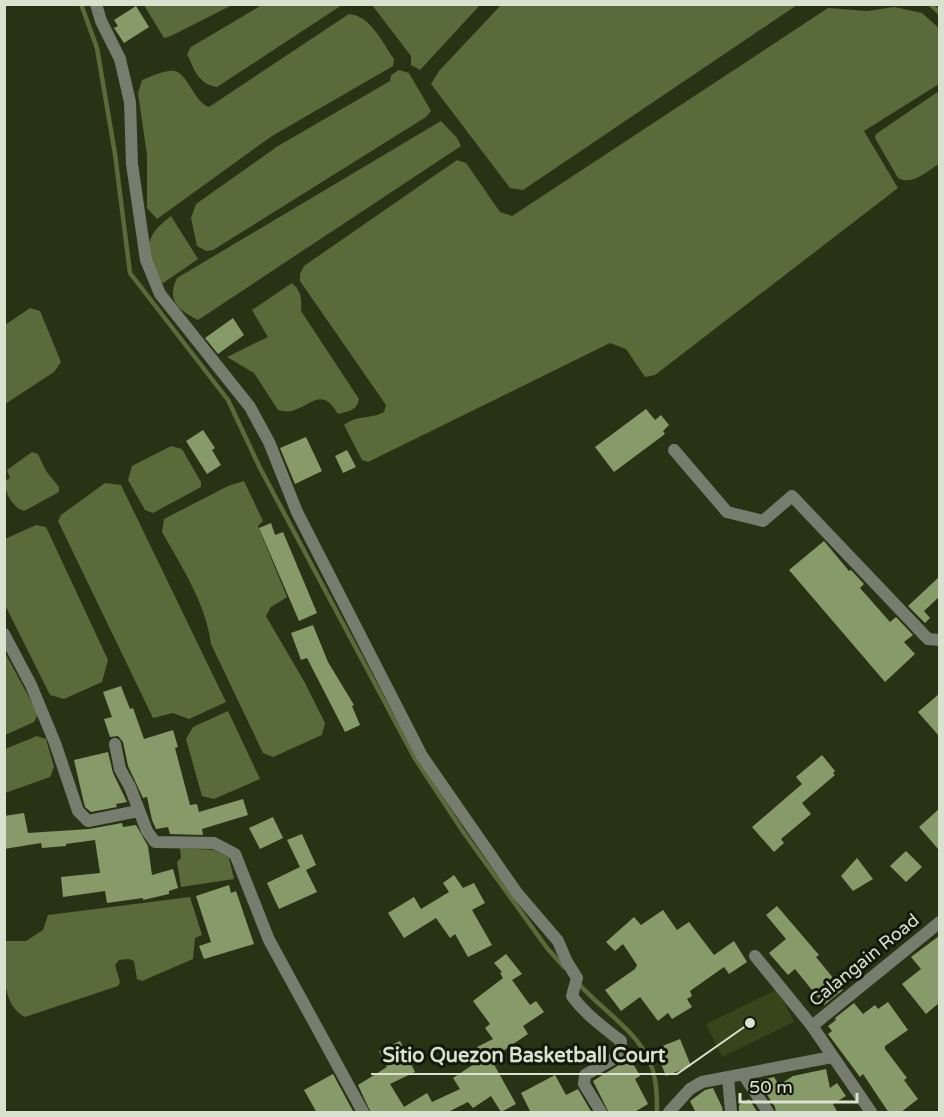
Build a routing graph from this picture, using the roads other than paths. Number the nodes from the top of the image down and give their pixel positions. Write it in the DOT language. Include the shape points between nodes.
graph roads {
  1 [pos="96,4"];
  2 [pos="674,450"];
  3 [pos="4,634"];
  4 [pos="939,640"];
  5 [pos="115,744"];
  6 [pos="138,811"];
  7 [pos="939,922"];
  8 [pos="755,956"];
  9 [pos="812,1026"];
  10 [pos="832,1057"];
  11 [pos="743,1074"];
  12 [pos="728,1077"];
  13 [pos="363,1113"];
  14 [pos="601,1113"];
  15 [pos="669,1113"];
  16 [pos="731,1113"];
  17 [pos="768,1113"];
  18 [pos="871,1113"];
  1 -- 14 [label="street" via="100,21 120,59 130,102 132,164 146,260 160,294 250,407 269,442 297,512 422,756 517,893 558,941 577,978 572,996 621,1041 620,1055 585,1076 584,1084"];
  2 -- 4 [label="street" via="727,512 762,521 792,496 928,639"];
  3 -- 6 [label="street" via="56,743 78,811 88,821"];
  5 -- 6 [label="street" via="120,769"];
  6 -- 13 [label="street" via="155,842 214,843 235,854 269,940"];
  7 -- 9 [label="street, Calangain Road"];
  8 -- 9 [label="street"];
  9 -- 10 [label="street"];
  10 -- 11 [label="street"];
  10 -- 18 [label="street"];
  11 -- 12 [label="street"];
  11 -- 17 [label="street"];
  12 -- 15 [label="street" via="702,1082 690,1089"];
  12 -- 16 [label="street"];
}
